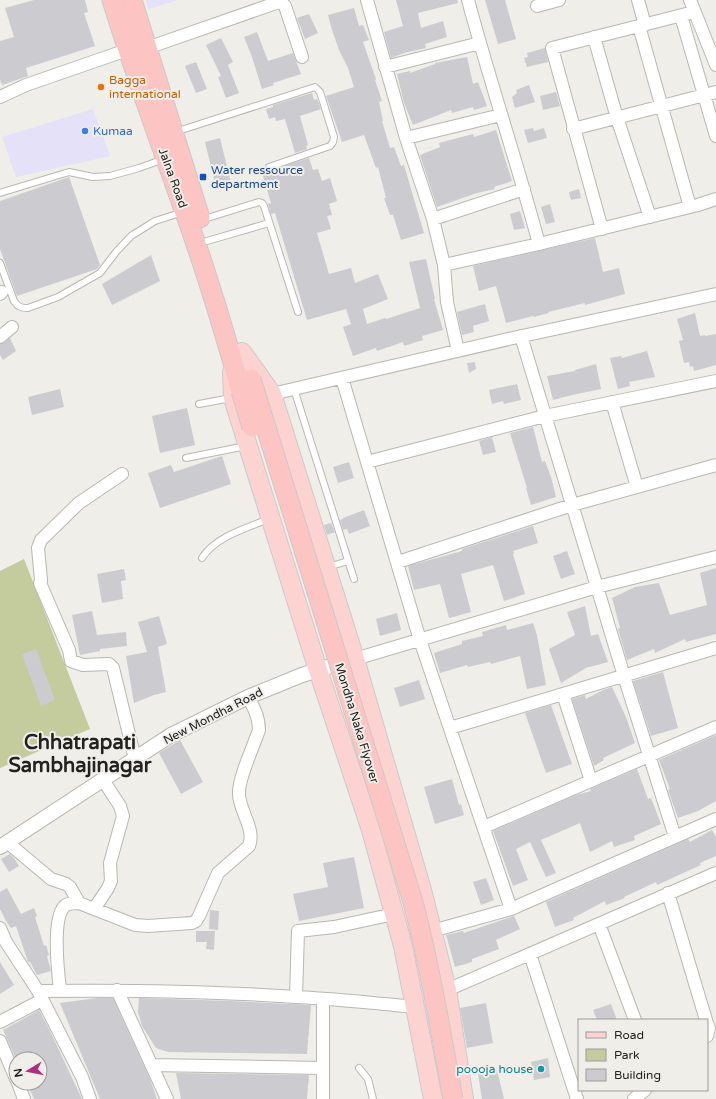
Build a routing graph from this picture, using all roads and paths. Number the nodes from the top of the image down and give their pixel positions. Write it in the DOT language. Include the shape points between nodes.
graph roads {
  1 [pos="112,0"];
  2 [pos="132,0"];
  3 [pos="367,0"];
  4 [pos="468,0"];
  5 [pos="560,0"];
  6 [pos="638,0"];
  7 [pos="690,0"];
  8 [pos="537,6"];
  9 [pos="694,12"];
  10 [pos="680,16"];
  11 [pos="642,25"];
  12 [pos="594,37"];
  13 [pos="480,43"];
  14 [pos="147,48"];
  15 [pos="128,50"];
  16 [pos="302,57"];
  17 [pos="716,65"];
  18 [pos="385,67"];
  19 [pos="710,94"];
  20 [pos="0,97"];
  21 [pos="663,106"];
  22 [pos="501,115"];
  23 [pos="617,118"];
  24 [pos="573,129"];
  25 [pos="174,133"];
  26 [pos="716,136"];
  27 [pos="406,138"];
  28 [pos="166,158"];
  29 [pos="269,167"];
  30 [pos="524,189"];
  31 [pos="0,193"];
  32 [pos="716,199"];
  33 [pos="690,207"];
  34 [pos="193,216"];
  35 [pos="650,217"];
  36 [pos="433,219"];
  37 [pos="269,223"];
  38 [pos="602,229"];
  39 [pos="207,241"];
  40 [pos="539,244"];
  41 [pos="0,263"];
  42 [pos="444,265"];
  43 [pos="716,294"];
  44 [pos="298,312"];
  45 [pos="12,327"];
  46 [pos="521,336"];
  47 [pos="0,337"];
  48 [pos="458,351"];
  49 [pos="237,354"];
  50 [pos="342,378"];
  51 [pos="716,381"];
  52 [pos="242,389"];
  53 [pos="294,389"];
  54 [pos="272,394"];
  55 [pos="612,402"];
  56 [pos="199,404"];
  57 [pos="545,416"];
  58 [pos="248,445"];
  59 [pos="186,458"];
  60 [pos="367,462"];
  61 [pos="716,465"];
  62 [pos="122,474"];
  63 [pos="638,487"];
  64 [pos="572,505"];
  65 [pos="270,518"];
  66 [pos="716,557"];
  67 [pos="202,558"];
  68 [pos="348,561"];
  69 [pos="398,562"];
  70 [pos="327,568"];
  71 [pos="354,579"];
  72 [pos="597,587"];
  73 [pos="420,640"];
  74 [pos="716,648"];
  75 [pos="355,659"];
  76 [pos="318,670"];
  77 [pos="624,676"];
  78 [pos="563,694"];
  79 [pos="248,697"];
  80 [pos="716,727"];
  81 [pos="450,728"];
  82 [pos="649,756"];
  83 [pos="135,759"];
  84 [pos="103,780"];
  85 [pos="591,781"];
  86 [pos="716,819"];
  87 [pos="484,828"];
  88 [pos="675,837"];
  89 [pos="4,844"];
  90 [pos="716,873"];
  91 [pos="668,893"];
  92 [pos="79,903"];
  93 [pos="94,908"];
  94 [pos="511,908"];
  95 [pos="394,914"];
  96 [pos="599,924"];
  97 [pos="0,928"];
  98 [pos="432,931"];
  99 [pos="530,954"];
  100 [pos="60,990"];
  101 [pos="117,990"];
  102 [pos="447,990"];
  103 [pos="40,995"];
  104 [pos="296,997"];
  105 [pos="323,999"];
  106 [pos="414,1007"];
  107 [pos="635,1019"];
  108 [pos="706,1019"];
  109 [pos="0,1022"];
  110 [pos="0,1041"];
  111 [pos="8,1060"];
  112 [pos="151,1065"];
  113 [pos="323,1068"];
  114 [pos="359,1068"];
  115 [pos="644,1091"];
  116 [pos="90,1099"];
  117 [pos="167,1099"];
  118 [pos="323,1099"];
  119 [pos="373,1099"];
  120 [pos="433,1099"];
  121 [pos="441,1099"];
  122 [pos="453,1099"];
  123 [pos="464,1099"];
  124 [pos="578,1099"];
  125 [pos="634,1099"];
  1 -- 15 [label="highway, Jalna Road"];
  2 -- 14 [label="highway, Jalna Road"];
  3 -- 18 [label="street"];
  4 -- 13 [label="street"];
  5 -- 8 [label="street"];
  6 -- 11 [label="street"];
  7 -- 9 [label="street"];
  9 -- 10 [label="street"];
  9 -- 17 [label="street"];
  10 -- 11 [label="street"];
  10 -- 19 [label="street"];
  11 -- 12 [label="street"];
  11 -- 21 [label="street"];
  12 -- 23 [label="street"];
  12 -- 24 [label="street" via="552,48"];
  13 -- 18 [label="street"];
  13 -- 22 [label="street"];
  14 -- 16 [label="street" via="279,2 285,6"];
  14 -- 25 [label="highway, Jalna Road"];
  15 -- 20 [label="street"];
  15 -- 28 [label="highway, Jalna Road"];
  18 -- 27 [label="street"];
  19 -- 21 [label="street"];
  19 -- 26 [label="street"];
  21 -- 23 [label="street"];
  21 -- 33 [label="street"];
  22 -- 27 [label="street"];
  22 -- 30 [label="street"];
  23 -- 24 [label="street"];
  23 -- 35 [label="street"];
  24 -- 38 [label="street"];
  25 -- 29 [label="lane" via="315,87 320,92 334,137 333,142 330,146"];
  25 -- 34 [label="highway, Jalna Road"];
  27 -- 36 [label="street"];
  28 -- 31 [label="lane" via="110,176 93,177 69,172"];
  28 -- 34 [label="highway, Jalna Road"];
  30 -- 36 [label="street"];
  30 -- 40 [label="street"];
  32 -- 33 [label="street"];
  33 -- 35 [label="street"];
  34 -- 37 [label="lane" via="259,202 264,206"];
  34 -- 39 [label="highway, Jalna Road"];
  34 -- 41 [label="lane" via="155,221 132,236 100,273 58,297 28,308 18,306 14,302"];
  34 -- 49 [label="highway, Jalna Road"];
  35 -- 38 [label="street"];
  36 -- 42 [label="street"];
  37 -- 39 [label="lane"];
  37 -- 44 [label="lane"];
  38 -- 40 [label="street"];
  39 -- 49 [label="highway, Jalna Road"];
  40 -- 42 [label="street"];
  42 -- 48 [label="street" via="447,302"];
  43 -- 46 [label="street"];
  45 -- 47 [label="street"];
  46 -- 48 [label="street"];
  46 -- 57 [label="street"];
  48 -- 50 [label="street"];
  49 -- 52 [label="highway, Mondha Naka Flyover"];
  49 -- 54 [label="main road"];
  50 -- 53 [label="street"];
  50 -- 60 [label="street"];
  51 -- 55 [label="street"];
  52 -- 56 [label="lane"];
  52 -- 58 [label="main road"];
  52 -- 121 [label="highway, Mondha Naka Flyover, bridge" via="403,907 414,952"];
  52 -- 122 [label="highway, Mondha Naka Flyover, bridge" via="422,935"];
  53 -- 54 [label="street"];
  53 -- 68 [label="lane"];
  54 -- 70 [label="main road"];
  55 -- 57 [label="street"];
  55 -- 63 [label="street"];
  57 -- 60 [label="street"];
  57 -- 64 [label="street"];
  58 -- 59 [label="lane"];
  58 -- 65 [label="main road"];
  60 -- 69 [label="street"];
  61 -- 63 [label="street"];
  62 -- 83 [label="street" via="79,502 41,540 38,548 40,583 72,661 83,664 109,664 113,668"];
  63 -- 64 [label="street"];
  64 -- 69 [label="street"];
  64 -- 72 [label="street"];
  65 -- 67 [label="lane" via="236,532 215,545"];
  65 -- 76 [label="main road"];
  66 -- 72 [label="street"];
  68 -- 70 [label="lane"];
  68 -- 71 [label="lane"];
  69 -- 73 [label="street"];
  70 -- 75 [label="main road"];
  72 -- 73 [label="street"];
  72 -- 77 [label="street"];
  73 -- 75 [label="street"];
  73 -- 81 [label="street"];
  74 -- 77 [label="street"];
  75 -- 76 [label="street, New Mondha Road"];
  75 -- 98 [label="main road"];
  76 -- 79 [label="street, New Mondha Road"];
  76 -- 95 [label="main road" via="371,830"];
  77 -- 78 [label="street"];
  77 -- 82 [label="street"];
  78 -- 81 [label="street"];
  78 -- 85 [label="street"];
  79 -- 83 [label="street, New Mondha Road" via="171,735"];
  79 -- 93 [label="street" via="259,720 259,730 238,793 251,842 246,850 218,873 196,921 186,924 135,925"];
  80 -- 82 [label="street"];
  81 -- 87 [label="street"];
  82 -- 85 [label="street"];
  82 -- 88 [label="street"];
  83 -- 84 [label="street, New Mondha Road"];
  84 -- 89 [label="street, New Mondha Road"];
  84 -- 93 [label="street" via="120,806 122,816 110,862 111,881"];
  85 -- 87 [label="street"];
  86 -- 88 [label="street"];
  87 -- 94 [label="street"];
  88 -- 94 [label="street"];
  89 -- 92 [label="street" via="51,879 70,887"];
  90 -- 91 [label="street"];
  91 -- 96 [label="street"];
  91 -- 108 [label="street"];
  92 -- 93 [label="street"];
  92 -- 100 [label="street" via="64,907 61,911 56,935"];
  94 -- 98 [label="street"];
  95 -- 104 [label="street" via="334,927 298,931"];
  95 -- 106 [label="main road" via="403,946"];
  96 -- 99 [label="street"];
  96 -- 107 [label="street"];
  97 -- 103 [label="street" via="6,942"];
  98 -- 102 [label="main road"];
  99 -- 102 [label="street"];
  99 -- 124 [label="street"];
  100 -- 101 [label="street"];
  100 -- 103 [label="street"];
  101 -- 104 [label="street"];
  101 -- 112 [label="street"];
  102 -- 123 [label="main road"];
  103 -- 109 [label="street"];
  103 -- 116 [label="street" via="82,1077"];
  104 -- 105 [label="street"];
  105 -- 106 [label="street"];
  105 -- 113 [label="street"];
  106 -- 120 [label="main road"];
  110 -- 111 [label="street"];
  112 -- 113 [label="street"];
  112 -- 117 [label="street"];
  113 -- 118 [label="street"];
  114 -- 119 [label="lane" via="368,1079"];
  115 -- 125 [label="street"];
}
